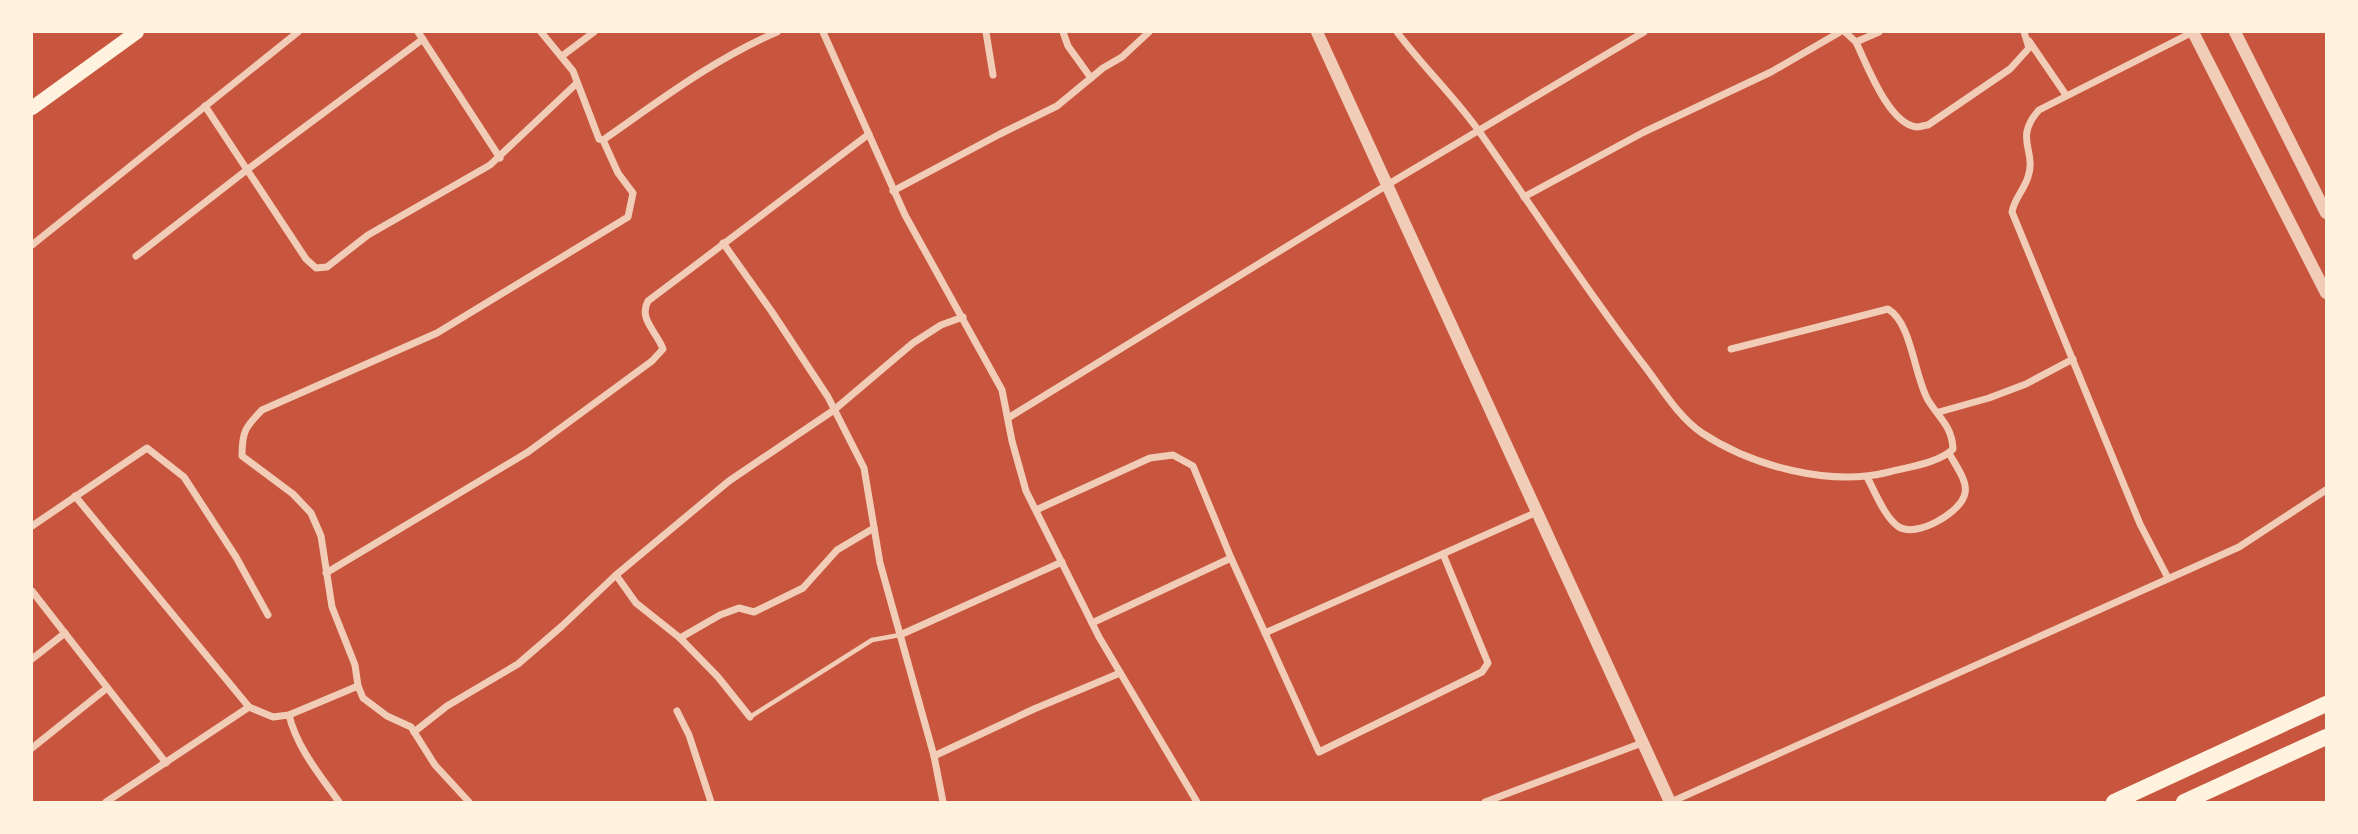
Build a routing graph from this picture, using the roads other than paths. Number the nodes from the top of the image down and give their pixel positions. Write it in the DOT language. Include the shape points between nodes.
graph roads {
  1 [pos="137,32"];
  2 [pos="298,32"];
  3 [pos="418,32"];
  4 [pos="541,32"];
  5 [pos="594,32"];
  6 [pos="778,32"];
  7 [pos="823,32"];
  8 [pos="986,32"];
  9 [pos="1063,32"];
  10 [pos="1149,32"];
  11 [pos="1317,32"];
  12 [pos="1397,32"];
  13 [pos="1644,32"];
  14 [pos="1842,32"];
  15 [pos="1879,32"];
  16 [pos="2024,32"];
  17 [pos="2193,32"];
  18 [pos="2235,32"];
  19 [pos="423,39"];
  20 [pos="2028,40"];
  21 [pos="1856,42"];
  22 [pos="562,56"];
  23 [pos="993,75"];
  24 [pos="1091,78"];
  25 [pos="577,83"];
  26 [pos="2066,95"];
  27 [pos="205,106"];
  28 [pos="32,108"];
  29 [pos="1479,131"];
  30 [pos="869,134"];
  31 [pos="603,140"];
  32 [pos="500,158"];
  33 [pos="248,169"];
  34 [pos="1387,185"];
  35 [pos="893,191"];
  36 [pos="1524,197"];
  37 [pos="2326,213"];
  38 [pos="723,243"];
  39 [pos="32,245"];
  40 [pos="136,256"];
  41 [pos="2326,293"];
  42 [pos="963,317"];
  43 [pos="1731,349"];
  44 [pos="2073,359"];
  45 [pos="834,410"];
  46 [pos="1939,412"];
  47 [pos="1007,418"];
  48 [pos="1949,453"];
  49 [pos="1867,477"];
  50 [pos="2326,490"];
  51 [pos="75,496"];
  52 [pos="1036,510"];
  53 [pos="1537,512"];
  54 [pos="32,526"];
  55 [pos="874,528"];
  56 [pos="1443,554"];
  57 [pos="1231,558"];
  58 [pos="1062,562"];
  59 [pos="326,573"];
  60 [pos="616,575"];
  61 [pos="2168,578"];
  62 [pos="32,591"];
  63 [pos="268,615"];
  64 [pos="1092,623"];
  65 [pos="1265,633"];
  66 [pos="65,634"];
  67 [pos="900,635"];
  68 [pos="680,638"];
  69 [pos="32,659"];
  70 [pos="1121,673"];
  71 [pos="358,686"];
  72 [pos="107,688"];
  73 [pos="2326,704"];
  74 [pos="249,707"];
  75 [pos="677,711"];
  76 [pos="289,715"];
  77 [pos="750,717"];
  78 [pos="414,732"];
  79 [pos="2326,737"];
  80 [pos="1642,743"];
  81 [pos="32,748"];
  82 [pos="934,756"];
  83 [pos="166,763"];
  84 [pos="106,803"];
  85 [pos="339,803"];
  86 [pos="469,803"];
  87 [pos="711,803"];
  88 [pos="943,803"];
  89 [pos="1197,803"];
  90 [pos="1485,803"];
  91 [pos="1671,803"];
  92 [pos="2115,803"];
  93 [pos="2184,803"];
  1 -- 28 [label="main road"];
  2 -- 27 [label="street"];
  3 -- 19 [label="street"];
  4 -- 22 [label="street"];
  5 -- 22 [label="street"];
  6 -- 31 [label="street" via="685,82"];
  7 -- 30 [label="street"];
  8 -- 23 [label="street"];
  9 -- 24 [label="street"];
  10 -- 24 [label="street"];
  11 -- 34 [label="street"];
  12 -- 29 [label="street"];
  13 -- 29 [label="street"];
  14 -- 21 [label="street"];
  14 -- 36 [label="street"];
  15 -- 21 [label="street"];
  16 -- 20 [label="street"];
  17 -- 26 [label="street"];
  17 -- 41 [label="street"];
  18 -- 37 [label="street"];
  19 -- 32 [label="street"];
  19 -- 33 [label="street"];
  20 -- 21 [label="street" via="2029,48 2010,69 1928,125 1917,127 1906,124 1887,104"];
  20 -- 26 [label="street"];
  22 -- 25 [label="street"];
  24 -- 35 [label="street" via="1057,106"];
  25 -- 31 [label="street"];
  25 -- 32 [label="street"];
  26 -- 44 [label="street" via="2031,119 2025,138 2031,165 2012,212"];
  27 -- 33 [label="street"];
  27 -- 39 [label="street"];
  29 -- 34 [label="street"];
  29 -- 36 [label="street"];
  30 -- 35 [label="street"];
  30 -- 38 [label="street"];
  31 -- 59 [label="street" via="633,193 628,217 437,333 262,410 247,425 242,456 311,513 321,536"];
  32 -- 33 [label="street" via="368,235 327,267 316,268"];
  33 -- 40 [label="street"];
  34 -- 47 [label="street"];
  34 -- 53 [label="street"];
  35 -- 42 [label="street"];
  36 -- 49 [label="street" via="1595,302 1700,432 1771,466 1830,478"];
  38 -- 45 [label="street"];
  38 -- 59 [label="street" via="648,301 646,322 663,349 652,361 518,458"];
  42 -- 45 [label="street" via="913,343"];
  42 -- 47 [label="street" via="1002,390"];
  43 -- 46 [label="street" via="1888,309 1903,328 1924,392"];
  44 -- 46 [label="street" via="2026,384"];
  44 -- 61 [label="street" via="2140,524"];
  45 -- 55 [label="street" via="864,468"];
  45 -- 60 [label="street" via="729,481"];
  46 -- 48 [label="street" via="1953,445"];
  47 -- 52 [label="street" via="1026,491"];
  48 -- 49 [label="street"];
  48 -- 49 [label="street" via="1966,487 1963,500 1920,529 1906,530 1893,522"];
  50 -- 61 [label="street" via="2239,547"];
  51 -- 54 [label="street"];
  51 -- 63 [label="street" via="147,448 184,477"];
  51 -- 74 [label="street"];
  52 -- 57 [label="street" via="1150,458 1172,455 1193,466"];
  52 -- 58 [label="street"];
  53 -- 56 [label="street"];
  53 -- 80 [label="street"];
  55 -- 67 [label="street"];
  55 -- 68 [label="street" via="837,550 803,588 754,612 739,608 720,615"];
  56 -- 65 [label="street"];
  56 -- 65 [label="street" via="1489,663 1482,672 1319,752"];
  57 -- 64 [label="street"];
  57 -- 65 [label="street"];
  58 -- 64 [label="street"];
  58 -- 67 [label="street"];
  59 -- 71 [label="street"];
  60 -- 68 [label="street" via="636,603"];
  60 -- 78 [label="street" via="518,664 447,706"];
  61 -- 91 [label="street"];
  62 -- 66 [label="street"];
  64 -- 70 [label="street"];
  66 -- 69 [label="street"];
  66 -- 72 [label="street"];
  67 -- 77 [label="lane" via="872,640"];
  67 -- 82 [label="street"];
  68 -- 77 [label="street"];
  70 -- 82 [label="street"];
  70 -- 89 [label="street"];
  71 -- 76 [label="street"];
  71 -- 78 [label="street" via="363,698"];
  72 -- 81 [label="street"];
  72 -- 83 [label="street"];
  73 -- 92 [label="highway"];
  74 -- 76 [label="street" via="273,717"];
  74 -- 83 [label="street"];
  75 -- 87 [label="street"];
  76 -- 85 [label="street" via="303,750"];
  78 -- 86 [label="street" via="435,765"];
  79 -- 93 [label="highway"];
  80 -- 90 [label="street"];
  80 -- 91 [label="street"];
  82 -- 88 [label="street"];
  83 -- 84 [label="street"];
}
